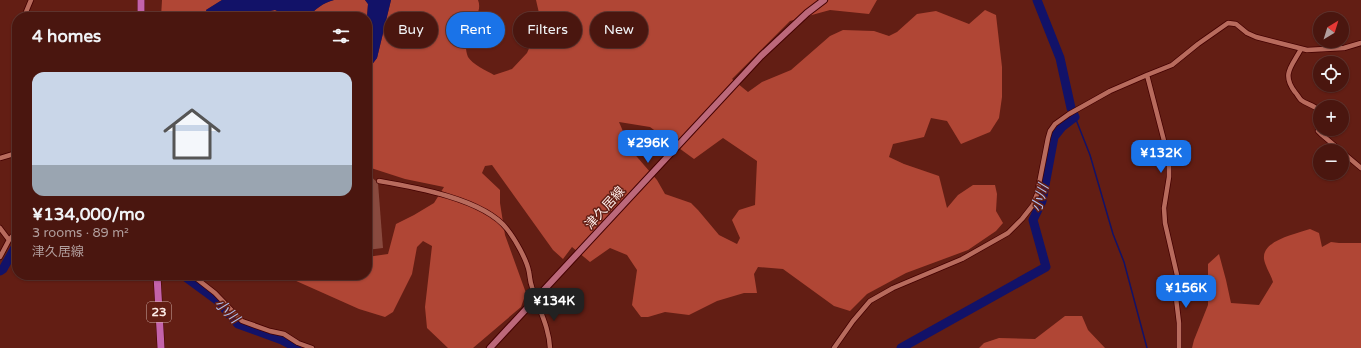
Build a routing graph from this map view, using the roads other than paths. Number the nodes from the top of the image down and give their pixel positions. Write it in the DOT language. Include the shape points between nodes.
graph roads {
  1 [pos="31,0"];
  2 [pos="141,0"];
  3 [pos="824,0"];
  4 [pos="26,12"];
  5 [pos="142,12"];
  6 [pos="1361,43"];
  7 [pos="1301,50"];
  8 [pos="1147,75"];
  9 [pos="1313,106"];
  10 [pos="1323,136"];
  11 [pos="1333,144"];
  12 [pos="12,154"];
  13 [pos="1349,157"];
  14 [pos="0,158"];
  15 [pos="1361,168"];
  16 [pos="378,180"];
  17 [pos="0,228"];
  18 [pos="12,237"];
  19 [pos="9,240"];
  20 [pos="0,258"];
  21 [pos="157,280"];
  22 [pos="157,280"];
  23 [pos="199,280"];
  24 [pos="536,300"];
  25 [pos="158,348"];
  26 [pos="161,348"];
  27 [pos="312,348"];
  28 [pos="490,348"];
  29 [pos="550,348"];
  30 [pos="834,348"];
  31 [pos="1179,348"];
  1 -- 4 [label="street"];
  2 -- 5 [label="highway"];
  3 -- 24 [label="main road, 津久居線" via="761,56"];
  6 -- 7 [label="street" via="1344,48"];
  7 -- 8 [label="street" via="1256,37 1236,24 1228,23 1172,66"];
  7 -- 9 [label="street" via="1287,76 1291,87 1301,100"];
  8 -- 30 [label="street" via="1110,91 1055,124 1050,131 1033,205 1008,233 962,259 880,294 863,308"];
  8 -- 31 [label="street" via="1169,160 1164,208 1177,275"];
  10 -- 11 [label="street"];
  12 -- 14 [label="street"];
  13 -- 15 [label="street"];
  16 -- 24 [label="street" via="423,189 470,204 500,220 520,250 529,271"];
  17 -- 19 [label="street"];
  18 -- 19 [label="street"];
  19 -- 20 [label="street"];
  21 -- 25 [label="highway, 23"];
  22 -- 26 [label="highway, 23"];
  23 -- 27 [label="street" via="216,293 242,321 284,334"];
  24 -- 28 [label="main road, 津久居線"];
  24 -- 29 [label="street" via="545,320"];
}
